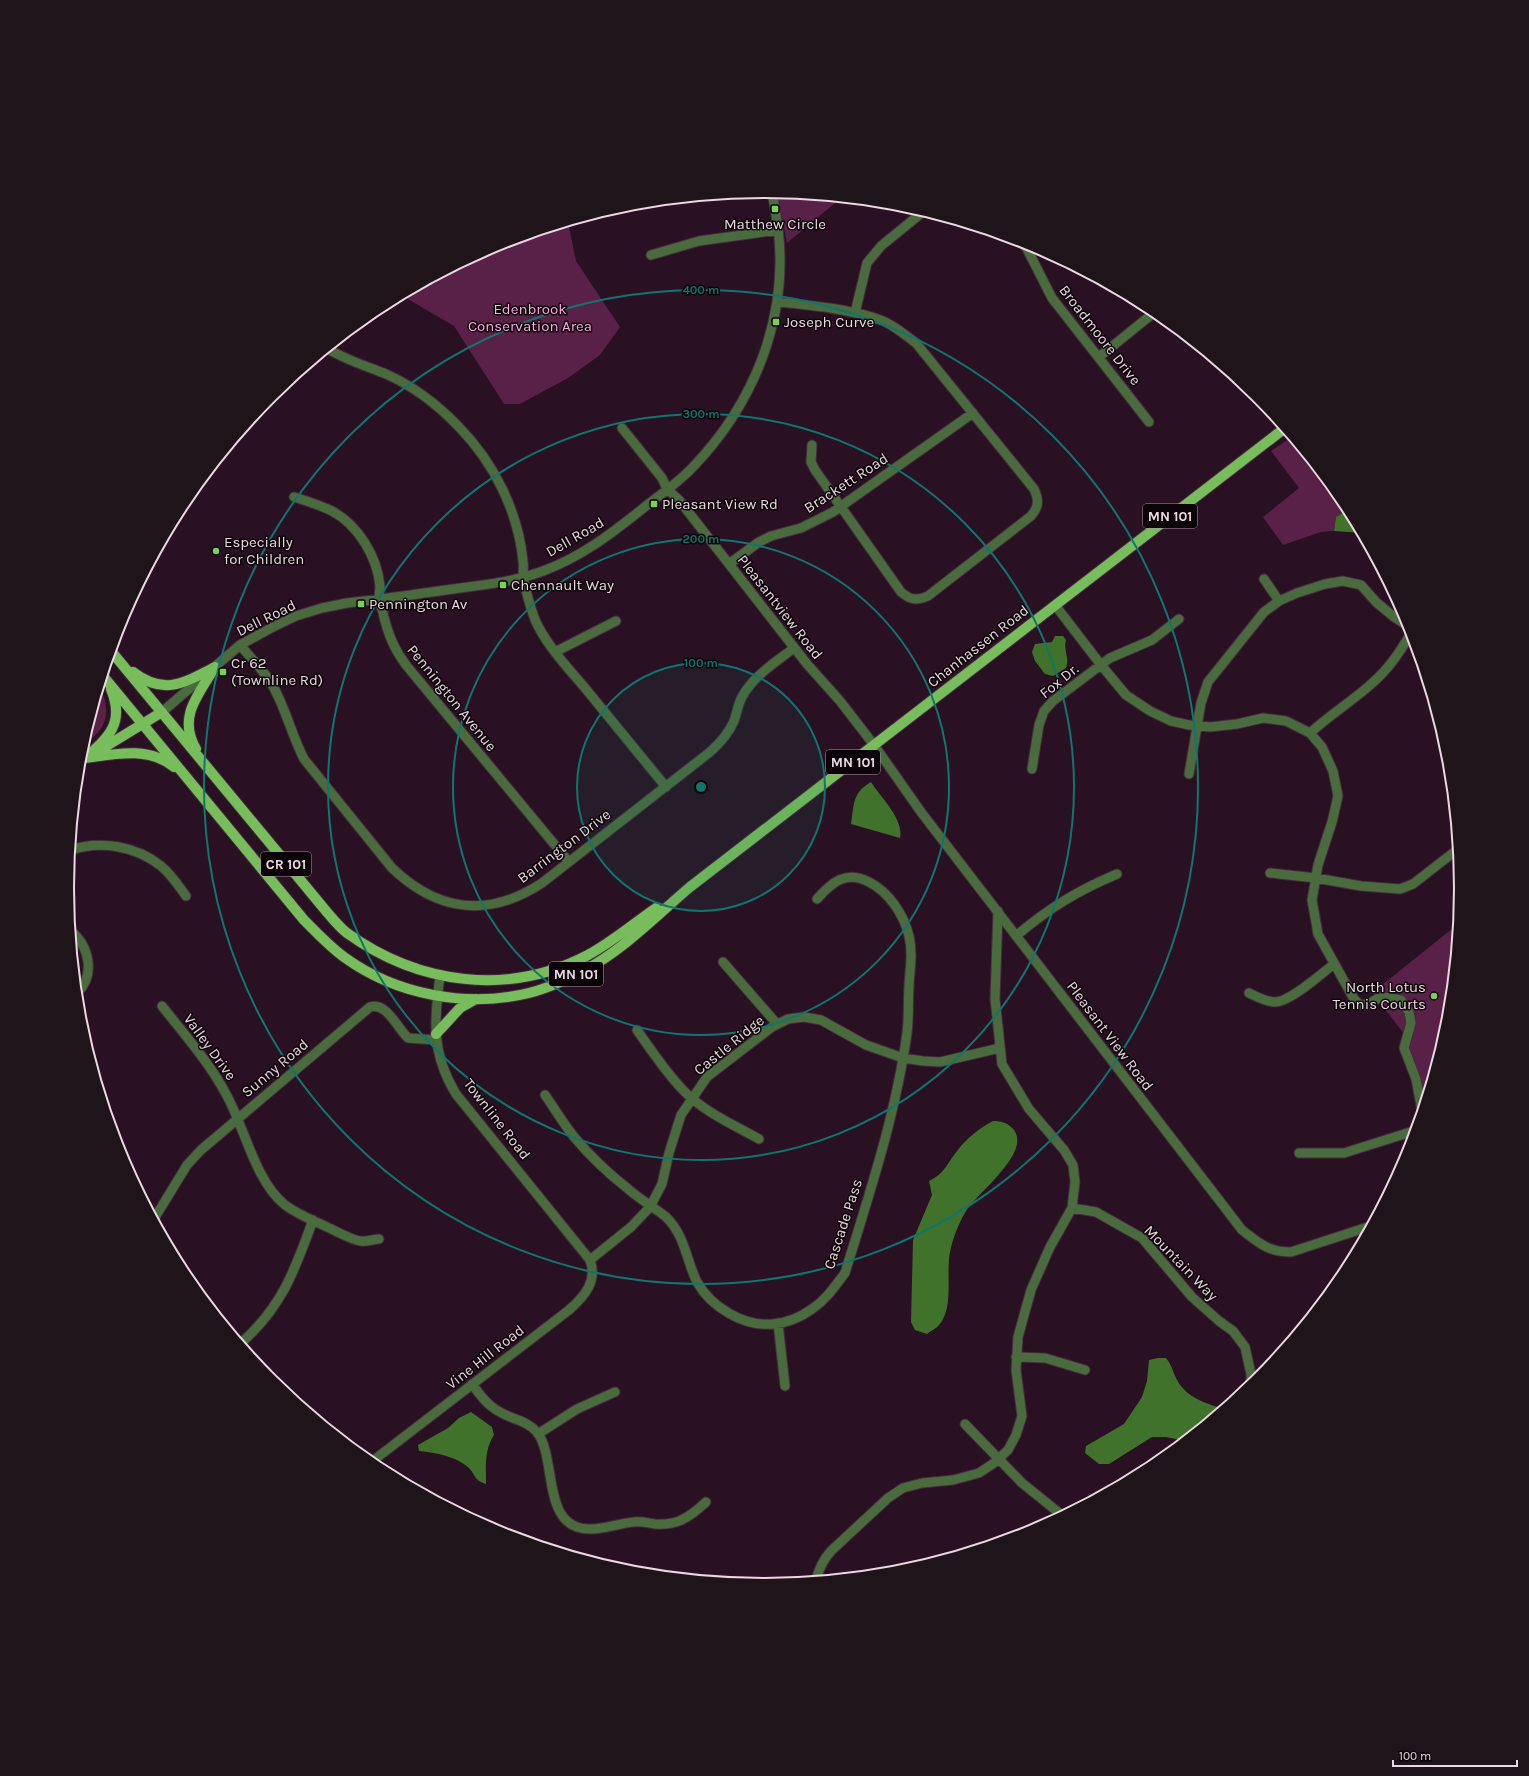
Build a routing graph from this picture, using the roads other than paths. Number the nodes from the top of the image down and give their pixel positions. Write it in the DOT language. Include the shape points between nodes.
graph roads {
  1 [pos="772,198"];
  2 [pos="919,215"];
  3 [pos="778,230"];
  4 [pos="1027,249"];
  5 [pos="651,255"];
  6 [pos="777,302"];
  7 [pos="855,313"];
  8 [pos="1150,316"];
  9 [pos="331,350"];
  10 [pos="1099,357"];
  11 [pos="972,413"];
  12 [pos="1149,422"];
  13 [pos="622,428"];
  14 [pos="1282,431"];
  15 [pos="812,445"];
  16 [pos="667,489"];
  17 [pos="294,497"];
  18 [pos="841,506"];
  19 [pos="729,564"];
  20 [pos="523,577"];
  21 [pos="1264,579"];
  22 [pos="379,600"];
  23 [pos="1279,601"];
  24 [pos="1055,605"];
  25 [pos="1179,619"];
  26 [pos="616,621"];
  27 [pos="1401,621"];
  28 [pos="1408,639"];
  29 [pos="240,645"];
  30 [pos="794,648"];
  31 [pos="555,652"];
  32 [pos="115,656"];
  33 [pos="120,662"];
  34 [pos="1101,665"];
  35 [pos="215,667"];
  36 [pos="107,680"];
  37 [pos="106,681"];
  38 [pos="162,712"];
  39 [pos="144,724"];
  40 [pos="1198,726"];
  41 [pos="1310,733"];
  42 [pos="874,745"];
  43 [pos="87,756"];
  44 [pos="86,758"];
  45 [pos="86,759"];
  46 [pos="207,768"];
  47 [pos="1032,769"];
  48 [pos="1189,774"];
  49 [pos="185,776"];
  50 [pos="666,787"];
  51 [pos="75,849"];
  52 [pos="1454,852"];
  53 [pos="569,862"];
  54 [pos="1270,873"];
  55 [pos="1117,874"];
  56 [pos="1316,878"];
  57 [pos="690,887"];
  58 [pos="186,896"];
  59 [pos="817,899"];
  60 [pos="998,911"];
  61 [pos="75,936"];
  62 [pos="1016,936"];
  63 [pos="723,962"];
  64 [pos="1334,964"];
  65 [pos="440,976"];
  66 [pos="81,986"];
  67 [pos="1248,993"];
  68 [pos="438,996"];
  69 [pos="477,999"];
  70 [pos="162,1006"];
  71 [pos="778,1024"];
  72 [pos="637,1030"];
  73 [pos="436,1037"];
  74 [pos="1000,1048"];
  75 [pos="903,1058"];
  76 [pos="545,1095"];
  77 [pos="692,1097"];
  78 [pos="1420,1102"];
  79 [pos="238,1117"];
  80 [pos="1410,1132"];
  81 [pos="759,1139"];
  82 [pos="1299,1153"];
  83 [pos="650,1207"];
  84 [pos="1072,1208"];
  85 [pos="157,1214"];
  86 [pos="313,1220"];
  87 [pos="1365,1228"];
  88 [pos="379,1238"];
  89 [pos="590,1260"];
  90 [pos="778,1323"];
  91 [pos="243,1341"];
  92 [pos="1016,1357"];
  93 [pos="1085,1370"];
  94 [pos="1251,1378"];
  95 [pos="472,1384"];
  96 [pos="785,1386"];
  97 [pos="616,1392"];
  98 [pos="965,1424"];
  99 [pos="538,1434"];
  100 [pos="376,1458"];
  101 [pos="999,1459"];
  102 [pos="706,1502"];
  103 [pos="1058,1512"];
  104 [pos="817,1576"];
  1 -- 3 [label="street, Dell Road"];
  2 -- 7 [label="street" via="881,246 867,262"];
  3 -- 5 [label="street" via="699,241"];
  3 -- 6 [label="street, Dell Road" via="780,278"];
  4 -- 10 [label="street, Broadmoore Drive" via="1052,298"];
  6 -- 7 [label="street"];
  6 -- 16 [label="street, Dell Road" via="765,352 735,414 700,459"];
  7 -- 11 [label="street" via="883,321 916,343"];
  8 -- 10 [label="street"];
  9 -- 20 [label="street" via="340,357 387,375 413,389 460,427 479,450 508,502 517,530"];
  10 -- 12 [label="street, Broadmoore Drive"];
  11 -- 18 [label="street, Brackett Road"];
  11 -- 18 [label="street" via="1034,489 1038,503 1036,511 1031,516 928,596 914,599 901,592"];
  13 -- 16 [label="street, Pleasantview Road" via="662,478"];
  14 -- 24 [label="main road, Chanhassen Road / MN 101"];
  15 -- 18 [label="street" via="811,462"];
  16 -- 19 [label="street, Pleasantview Road" via="679,500"];
  16 -- 20 [label="street, Dell Road" via="596,544 571,560"];
  17 -- 22 [label="street, Pennington Avenue" via="332,511 358,534 375,564 380,585"];
  18 -- 19 [label="street, Brackett Road" via="801,528 759,542"];
  19 -- 30 [label="street, Pleasantview Road"];
  20 -- 22 [label="street, Dell Road"];
  20 -- 31 [label="street" via="537,624"];
  21 -- 23 [label="street"];
  22 -- 29 [label="street, Dell Road" via="328,607 296,616"];
  22 -- 53 [label="street, Pennington Avenue" via="387,631 395,650 406,666"];
  23 -- 27 [label="street" via="1304,590 1343,581 1361,585 1376,602"];
  23 -- 40 [label="street" via="1264,612 1208,682 1201,703"];
  24 -- 34 [label="street"];
  24 -- 42 [label="main road, Chanhassen Road / MN 101"];
  25 -- 34 [label="street, Fox Dr." via="1152,640 1110,658"];
  26 -- 31 [label="street"];
  28 -- 41 [label="street" via="1387,668 1369,686"];
  29 -- 35 [label="street, Dell Road"];
  29 -- 53 [label="street, Barrington Drive" via="270,681 304,759 392,868 421,892 456,904 474,906 510,901 527,893"];
  30 -- 42 [label="street, Pleasantview Road"];
  30 -- 50 [label="street, Barrington Drive" via="749,686 742,696 734,721 720,744"];
  31 -- 50 [label="street"];
  32 -- 33 [label="main road"];
  33 -- 35 [label="main road" via="140,677 158,685 180,684"];
  33 -- 38 [label="main road"];
  34 -- 40 [label="street" via="1126,695 1150,712 1171,721"];
  34 -- 47 [label="street, Fox Dr." via="1044,711"];
  35 -- 38 [label="street, Dell Road"];
  35 -- 46 [label="main road" via="188,717 194,746"];
  36 -- 39 [label="main road"];
  37 -- 43 [label="main road" via="115,701 116,719 109,736"];
  38 -- 39 [label="main road"];
  38 -- 46 [label="main road, CR 101 / CR 101"];
  39 -- 44 [label="main road"];
  39 -- 49 [label="main road, CR 101"];
  40 -- 41 [label="street" via="1238,724 1263,718 1286,721"];
  40 -- 48 [label="street"];
  41 -- 56 [label="street" via="1322,747 1333,771 1338,796"];
  42 -- 57 [label="main road, Chanhassen Road / MN 101"];
  42 -- 60 [label="street, Pleasant View Road" via="921,812"];
  45 -- 49 [label="main road, CR 101" via="122,753 140,754 157,757"];
  46 -- 65 [label="main road, CR 101 / CR 101" via="316,900 346,932 396,961"];
  49 -- 68 [label="main road, CR 101" via="322,939 344,957 379,977"];
  50 -- 53 [label="street, Barrington Drive"];
  51 -- 58 [label="street" via="97,845 131,850 161,866"];
  52 -- 56 [label="street" via="1412,884 1400,889 1361,886"];
  54 -- 56 [label="street"];
  55 -- 62 [label="street" via="1059,902"];
  56 -- 64 [label="street" via="1312,900 1318,934"];
  57 -- 65 [label="main road, MN 101" via="619,936 587,955 556,968 510,979 482,980"];
  57 -- 69 [label="main road, MN 101" via="644,926 585,970 552,986 529,993"];
  59 -- 75 [label="street, Cascade Pass" via="830,884 844,878 859,878 880,888 903,920 909,935 912,955 908,1031"];
  60 -- 62 [label="street, Pleasant View Road"];
  60 -- 74 [label="street" via="995,999"];
  61 -- 66 [label="street" via="88,956 89,968"];
  62 -- 87 [label="street, Pleasant View Road" via="1242,1230 1278,1252 1291,1252"];
  63 -- 71 [label="street"];
  64 -- 67 [label="street" via="1283,1001 1263,1000"];
  64 -- 78 [label="street" via="1360,1005 1368,1005 1386,996 1401,1000 1409,1012 1411,1023 1404,1048 1416,1078"];
  65 -- 68 [label="street, Townline Road"];
  68 -- 69 [label="main road, MN 101"];
  68 -- 73 [label="street, Townline Road"];
  69 -- 73 [label="main road" via="460,1008"];
  70 -- 79 [label="street, Valley Drive" via="210,1068"];
  71 -- 75 [label="street, Castle Ridge" via="788,1019 804,1017 820,1020 866,1045"];
  71 -- 77 [label="street, Castle Ridge" via="707,1076"];
  72 -- 77 [label="street" via="682,1090"];
  73 -- 79 [label="street, Sunny Road" via="408,1038 384,1010 377,1006 370,1007"];
  73 -- 89 [label="street, Townline Road" via="441,1063 456,1094"];
  74 -- 75 [label="street, Castle Ridge" via="940,1062"];
  74 -- 84 [label="street" via="1002,1064 1012,1083 1029,1109 1064,1150 1072,1165 1075,1182"];
  75 -- 90 [label="street, Cascade Pass" via="887,1128 845,1273 831,1292 812,1309 791,1320"];
  76 -- 83 [label="street, Cascade Pass" via="579,1142 602,1166"];
  77 -- 81 [label="street" via="729,1123"];
  77 -- 83 [label="street, Castle Ridge" via="681,1115 662,1184"];
  79 -- 85 [label="street, Sunny Road" via="187,1165"];
  79 -- 86 [label="street, Valley Drive" via="266,1184 286,1206"];
  80 -- 82 [label="street" via="1344,1153"];
  83 -- 89 [label="street, Castle Ridge" via="631,1227"];
  83 -- 90 [label="street, Cascade Pass" via="666,1217 676,1228 697,1281 710,1300 728,1313 751,1322"];
  84 -- 92 [label="street" via="1050,1247 1031,1290 1018,1336"];
  84 -- 94 [label="street, Mountain Way" via="1096,1212 1142,1238 1192,1297 1233,1331 1245,1347"];
  86 -- 88 [label="street, Valley Drive" via="360,1242"];
  86 -- 91 [label="street" via="288,1286 256,1330"];
  89 -- 95 [label="street, Vine Hill Road" via="592,1281 579,1301"];
  90 -- 96 [label="street"];
  92 -- 93 [label="street" via="1045,1358"];
  92 -- 101 [label="street" via="1022,1416 1008,1450"];
  95 -- 99 [label="street" via="499,1412 528,1424"];
  95 -- 100 [label="street, Vine Hill Road"];
  97 -- 99 [label="street" via="577,1409"];
  98 -- 101 [label="street"];
  99 -- 102 [label="street" via="558,1509 564,1518 581,1528 592,1529 637,1522 666,1525 676,1523 686,1520"];
  101 -- 103 [label="street" via="1022,1483"];
  101 -- 104 [label="street" via="979,1473 903,1488 888,1498 824,1559"];
}
